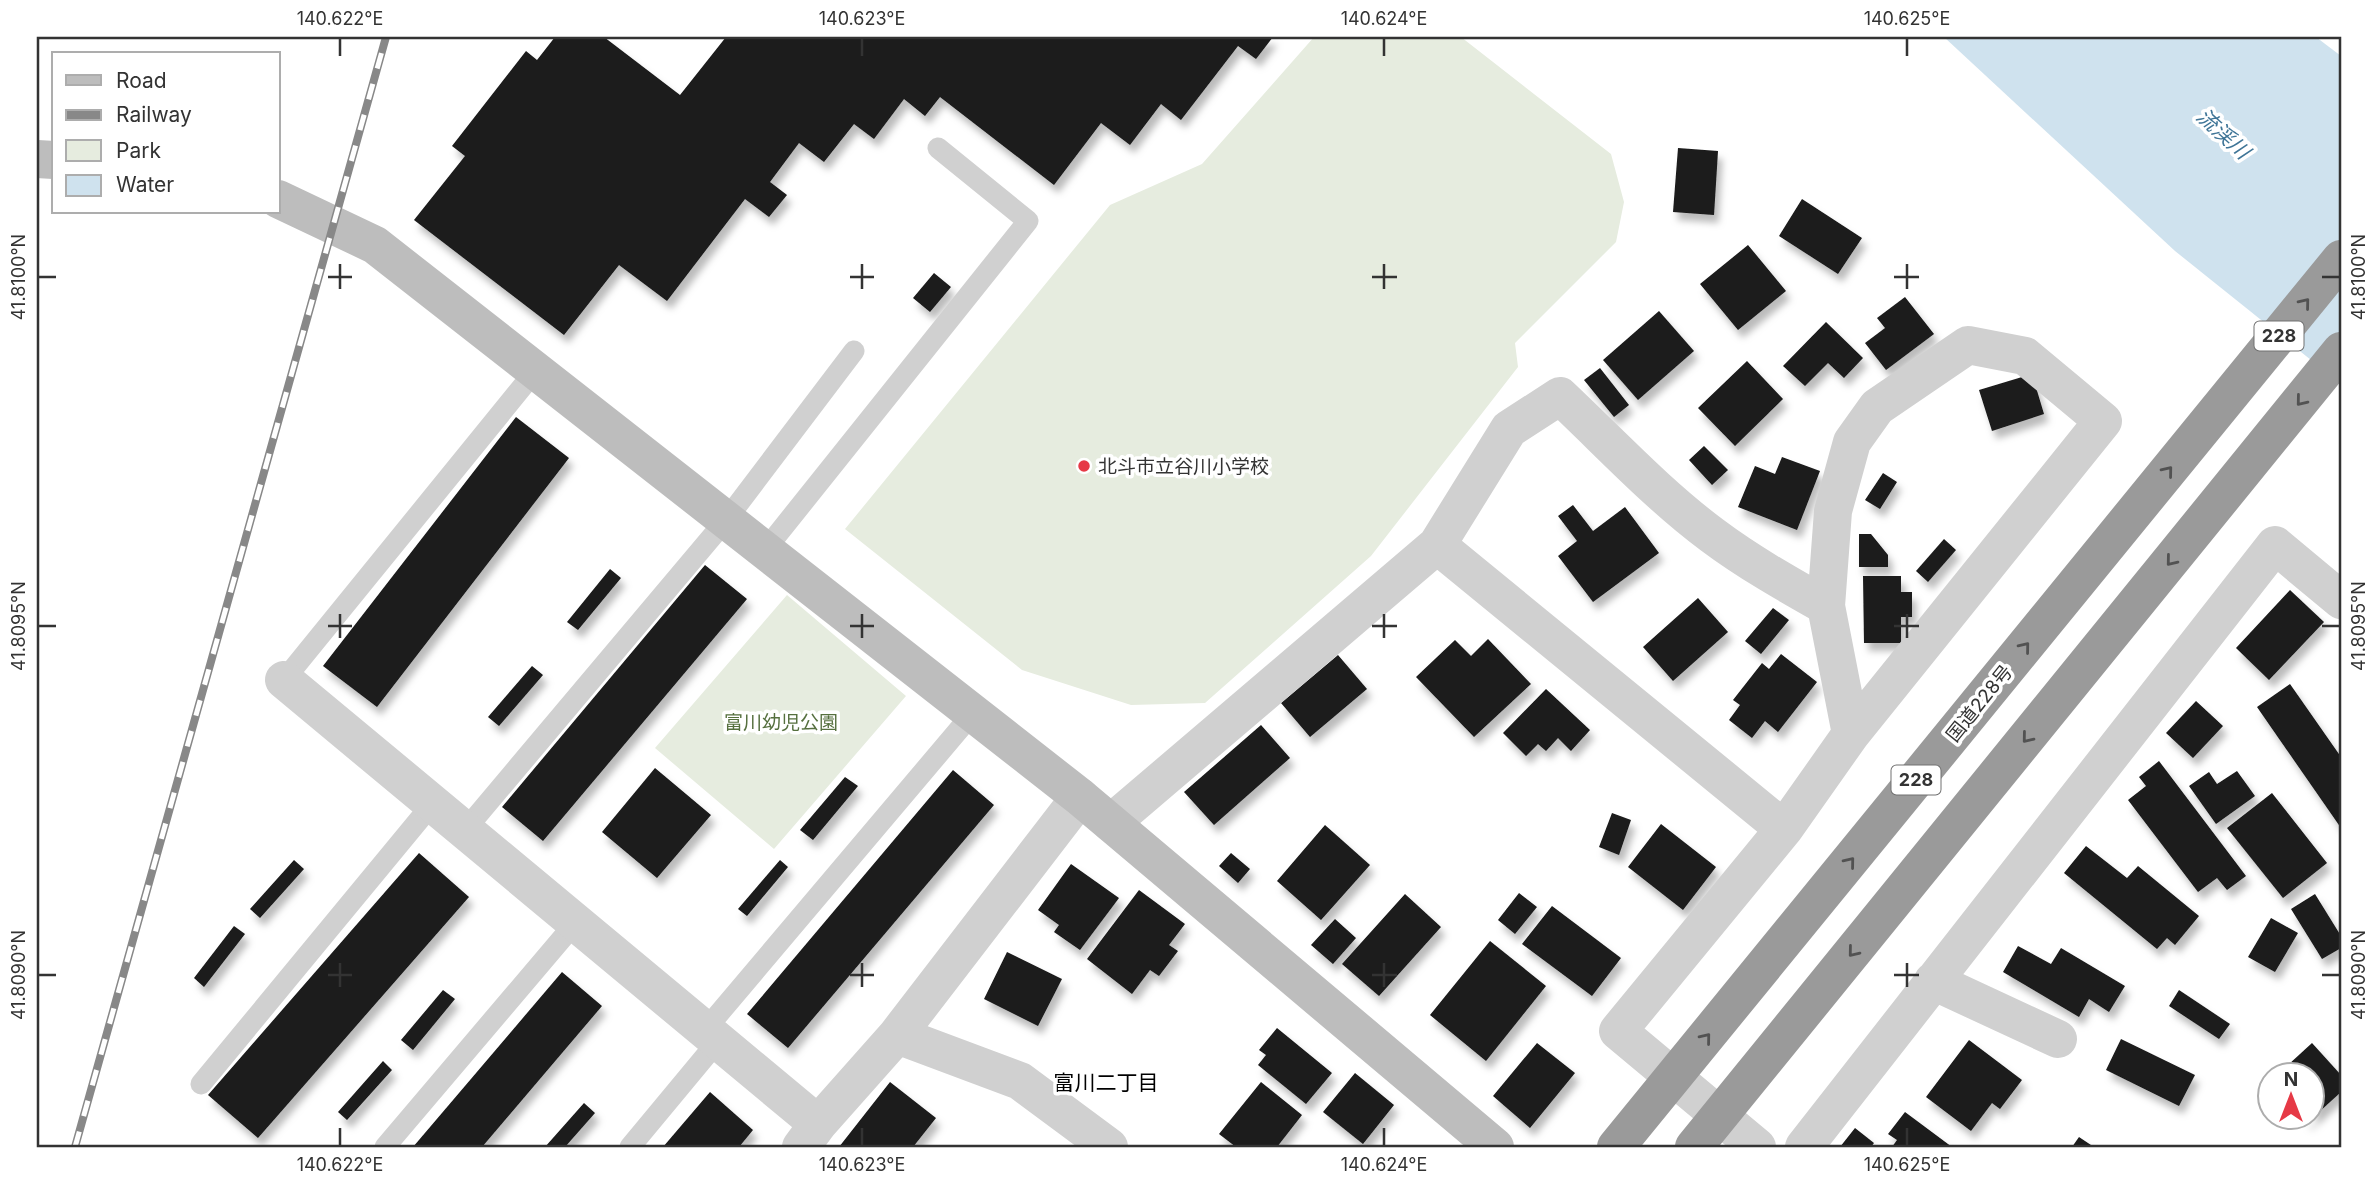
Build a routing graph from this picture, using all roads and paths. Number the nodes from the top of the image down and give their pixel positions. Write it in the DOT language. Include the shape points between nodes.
graph roads {
  1 [pos="938,148"];
  2 [pos="280,200"];
  3 [pos="2341,259"];
  4 [pos="854,351"];
  5 [pos="2341,351"];
  6 [pos="536,370"];
  7 [pos="726,520"];
  8 [pos="1437,545"];
  9 [pos="765,550"];
  10 [pos="2341,600"];
  11 [pos="1826,606"];
  12 [pos="284,680"];
  13 [pos="973,713"];
  14 [pos="1851,734"];
  15 [pos="1080,797"];
  16 [pos="433,803"];
  17 [pos="1111,823"];
  18 [pos="1784,829"];
  19 [pos="465,830"];
  20 [pos="576,922"];
  21 [pos="1933,981"];
  22 [pos="897,1035"];
  23 [pos="712,1036"];
  24 [pos="2058,1039"];
  25 [pos="1674,1077"];
  26 [pos="201,1084"];
  27 [pos="1720,1116"];
  28 [pos="809,1136"];
  29 [pos="385,1147"];
  30 [pos="630,1147"];
  31 [pos="1110,1147"];
  32 [pos="1495,1147"];
  33 [pos="1616,1147"];
  34 [pos="1694,1147"];
  35 [pos="1757,1147"];
  36 [pos="1804,1147"];
  1 -- 9 [label="lane" via="1028,221"];
  2 -- 6 [label="street" via="375,245"];
  25 -- 3 [label="highway, 国道228号 / 228, one-way"];
  4 -- 7 [label="lane"];
  5 -- 27 [label="highway, one-way"];
  6 -- 7 [label="street"];
  6 -- 12 [label="lane"];
  7 -- 9 [label="street"];
  7 -- 19 [label="lane"];
  8 -- 11 [label="street" via="1509,429 1560,396 1711,534 1766,573"];
  8 -- 17 [label="street"];
  8 -- 18 [label="street"];
  9 -- 13 [label="street"];
  10 -- 21 [label="street" via="2276,545"];
  11 -- 14 [label="street"];
  11 -- 14 [label="street" via="1833,511 1852,442 1877,407 1968,345 2025,356 2103,421"];
  12 -- 16 [label="street"];
  13 -- 15 [label="street"];
  13 -- 23 [label="lane"];
  14 -- 18 [label="street"];
  15 -- 17 [label="street"];
  15 -- 22 [label="street"];
  16 -- 19 [label="street"];
  16 -- 26 [label="lane"];
  17 -- 32 [label="street"];
  18 -- 25 [label="street" via="1618,1031"];
  19 -- 20 [label="street"];
  20 -- 23 [label="street"];
  20 -- 29 [label="lane"];
  21 -- 24 [label="street"];
  21 -- 36 [label="street"];
  22 -- 28 [label="street"];
  22 -- 31 [label="street" via="1020,1081"];
  23 -- 28 [label="street"];
  23 -- 30 [label="lane"];
  25 -- 27 [label="street"];
  25 -- 33 [label="highway, 国道228号 / 228"];
  27 -- 34 [label="highway"];
  27 -- 35 [label="street"];
}
